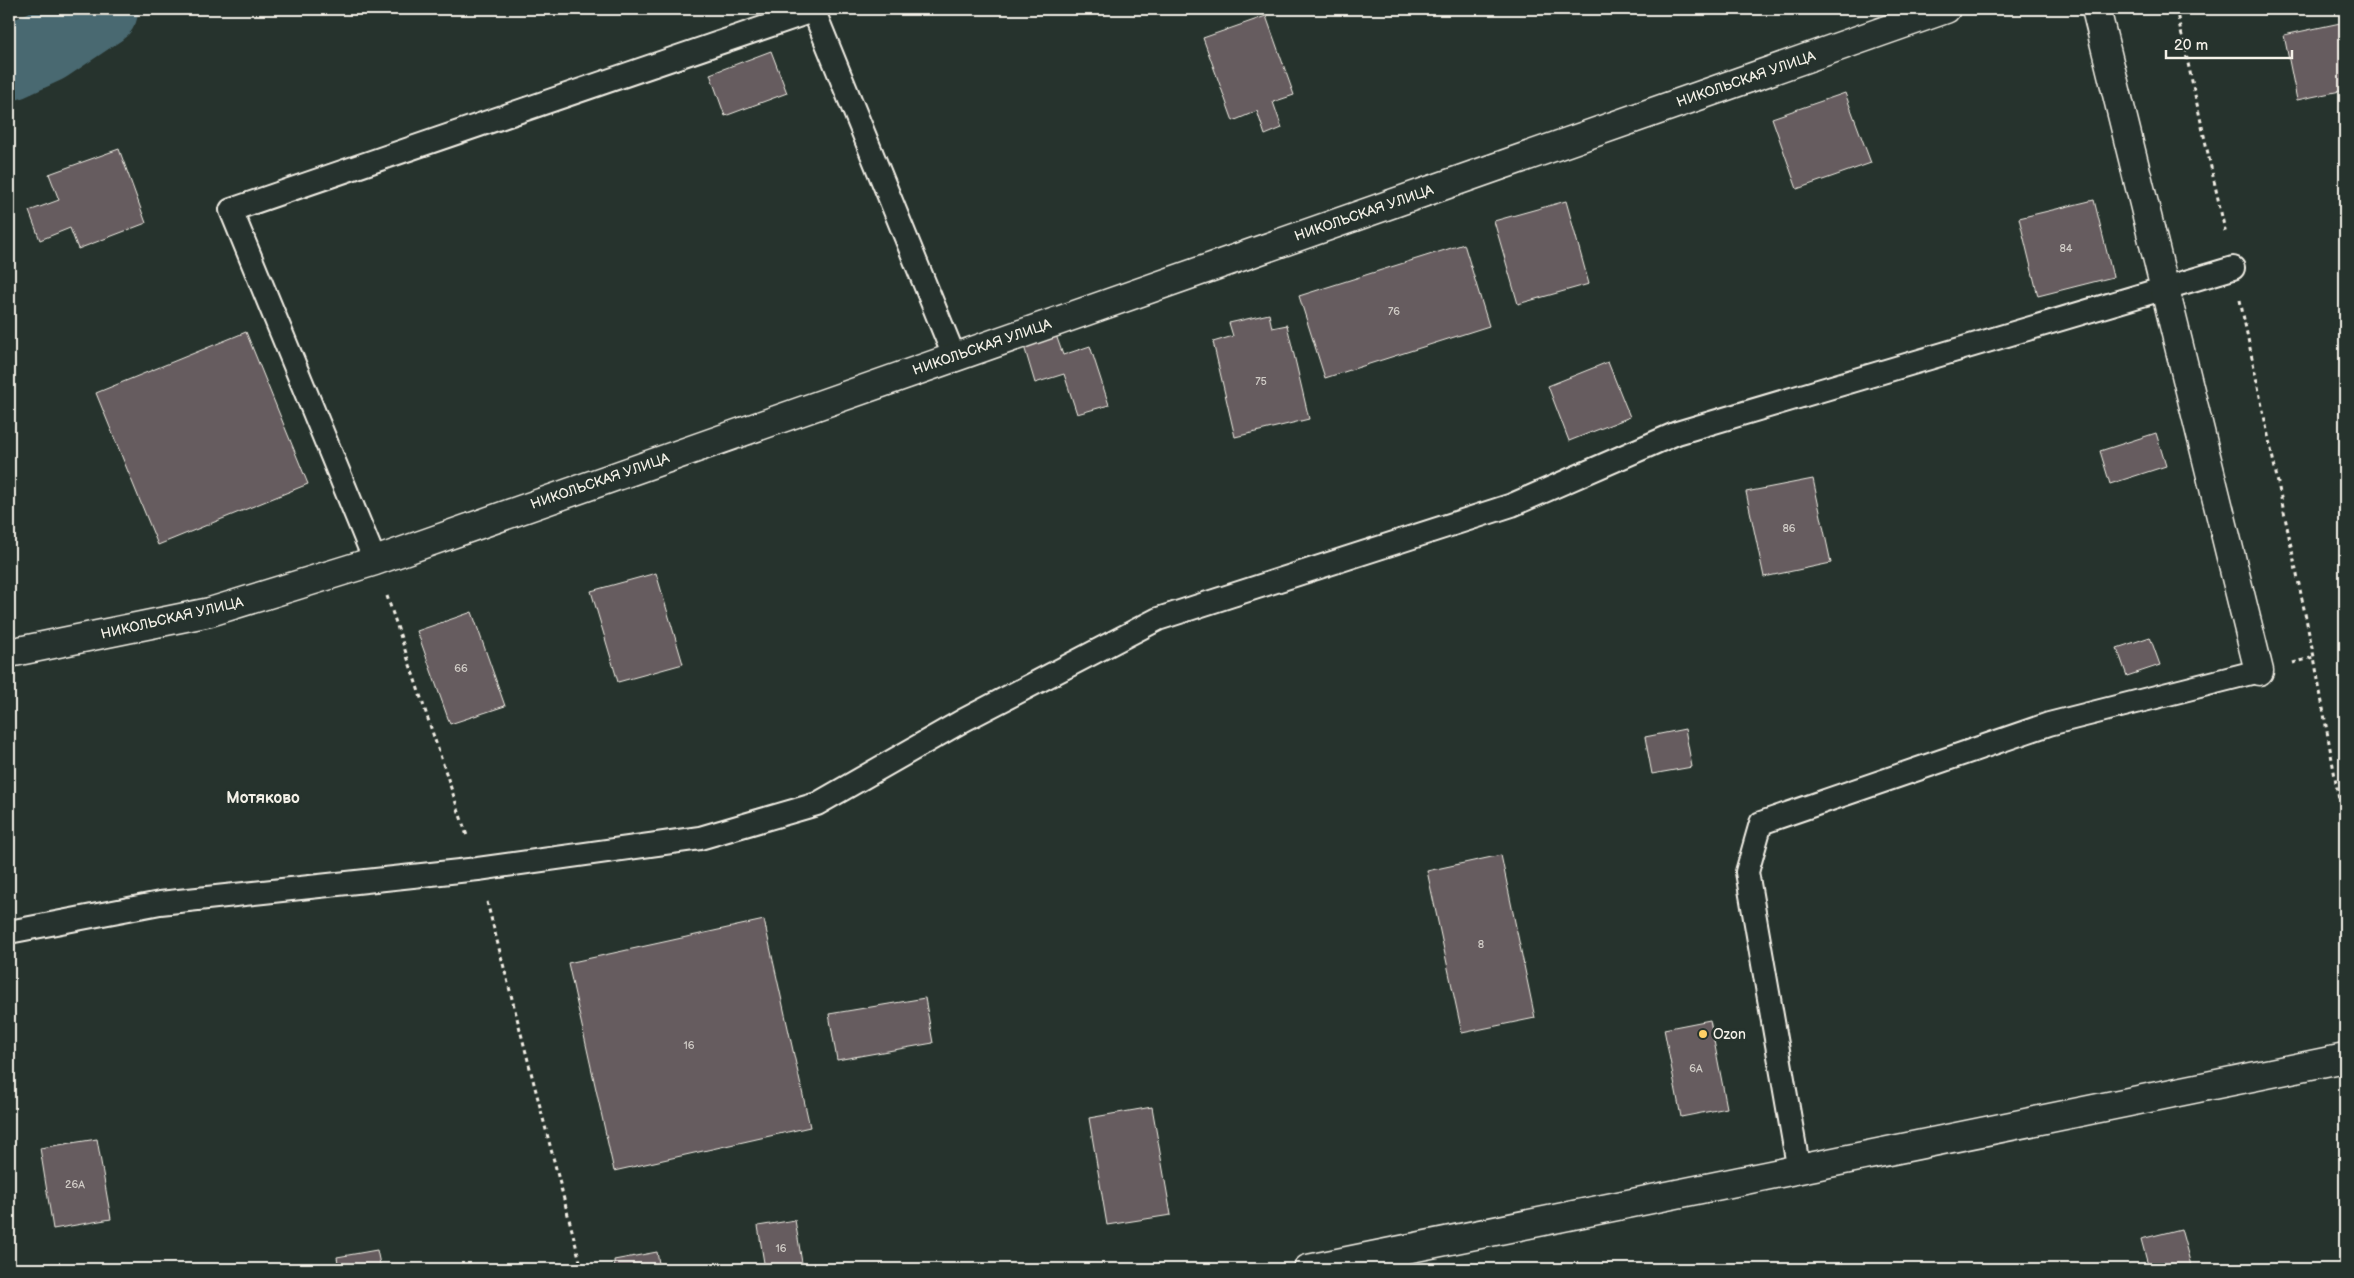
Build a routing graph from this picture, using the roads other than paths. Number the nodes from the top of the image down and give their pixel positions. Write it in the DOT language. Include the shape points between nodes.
graph roads {
  1 [pos="815,9"];
  2 [pos="1946,9"];
  3 [pos="2096,9"];
  4 [pos="2233,268"];
  5 [pos="2164,288"];
  6 [pos="954,356"];
  7 [pos="375,561"];
  8 [pos="9,653"];
  9 [pos="2259,671"];
  10 [pos="9,932"];
  11 [pos="2345,1058"];
  12 [pos="1799,1171"];
  13 [pos="1308,1269"];
  1 -- 6 [label="lane"];
  1 -- 7 [label="lane" via="231,210"];
  2 -- 6 [label="street, НИКОЛЬСКАЯ УЛИЦА"];
  3 -- 5 [label="street"];
  4 -- 5 [label="lane"];
  5 -- 9 [label="street"];
  5 -- 10 [label="lane" via="1677,433 1512,505 1158,619 964,720 817,804 700,838 478,869 160,903"];
  6 -- 7 [label="street, НИКОЛЬСКАЯ УЛИЦА"];
  7 -- 8 [label="street, НИКОЛЬСКАЯ УЛИЦА" via="210,612"];
  9 -- 12 [label="lane" via="2049,724 1761,823 1747,872"];
  11 -- 12 [label="street"];
  12 -- 13 [label="street"];
}
